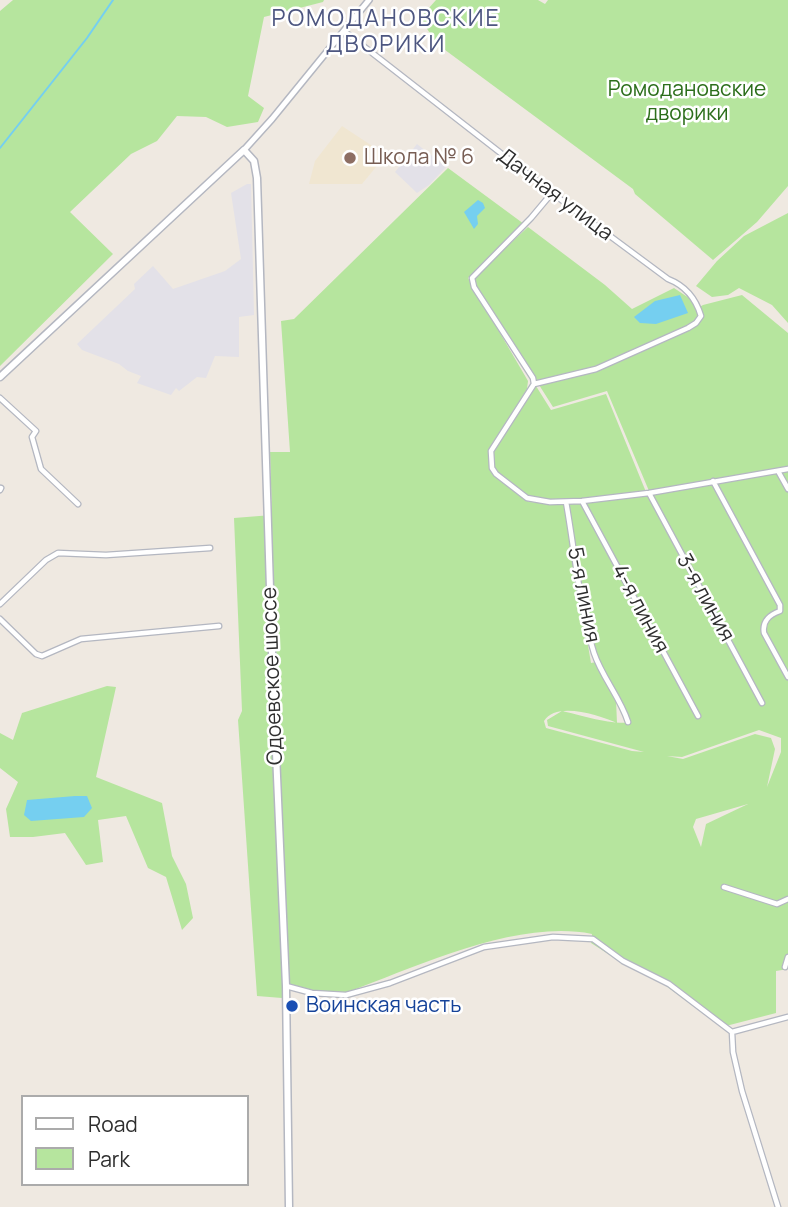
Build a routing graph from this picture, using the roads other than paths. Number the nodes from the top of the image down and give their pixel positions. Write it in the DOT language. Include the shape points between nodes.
graph roads {
  1 [pos="369,0"];
  2 [pos="344,31"];
  3 [pos="244,150"];
  4 [pos="552,193"];
  5 [pos="0,377"];
  6 [pos="534,384"];
  7 [pos="0,398"];
  8 [pos="788,469"];
  9 [pos="778,471"];
  10 [pos="713,481"];
  11 [pos="788,489"];
  12 [pos="649,493"];
  13 [pos="582,501"];
  14 [pos="566,502"];
  15 [pos="78,504"];
  16 [pos="210,548"];
  17 [pos="0,604"];
  18 [pos="0,619"];
  19 [pos="219,626"];
  20 [pos="788,677"];
  21 [pos="762,703"];
  22 [pos="698,716"];
  23 [pos="628,722"];
  24 [pos="724,887"];
  25 [pos="788,899"];
  26 [pos="788,957"];
  27 [pos="785,967"];
  28 [pos="286,986"];
  29 [pos="788,1017"];
  30 [pos="732,1032"];
  31 [pos="289,1207"];
  32 [pos="778,1207"];
  1 -- 2 [label="street"];
  2 -- 3 [label="street"];
  2 -- 4 [label="street, Дачная улица"];
  3 -- 5 [label="main road"];
  3 -- 28 [label="main road, Одоевское шоссе" via="254,161 257,178"];
  4 -- 6 [label="street" via="472,278"];
  4 -- 6 [label="street, Дачная улица" via="676,282 694,297 701,316 696,323 596,369"];
  6 -- 14 [label="street" via="494,444 492,468 527,498"];
  7 -- 15 [label="street" via="36,431 32,437 41,469"];
  8 -- 9 [label="street"];
  9 -- 10 [label="street"];
  9 -- 11 [label="street"];
  10 -- 12 [label="street"];
  10 -- 20 [label="street" via="780,605 780,611 763,625"];
  12 -- 13 [label="street"];
  12 -- 21 [label="street, 3-я линия"];
  13 -- 14 [label="street"];
  13 -- 22 [label="street, 4-я линия"];
  14 -- 23 [label="street, 5-я линия" via="592,648"];
  16 -- 17 [label="street" via="106,555 58,553"];
  18 -- 19 [label="street" via="42,656 81,639"];
  24 -- 25 [label="street" via="777,904"];
  26 -- 27 [label="street"];
  28 -- 30 [label="street" via="346,995 484,947 553,937 593,939 623,961 669,984"];
  28 -- 31 [label="main road, Одоевское шоссе"];
  29 -- 30 [label="street"];
  30 -- 32 [label="street" via="742,1091"];
}
